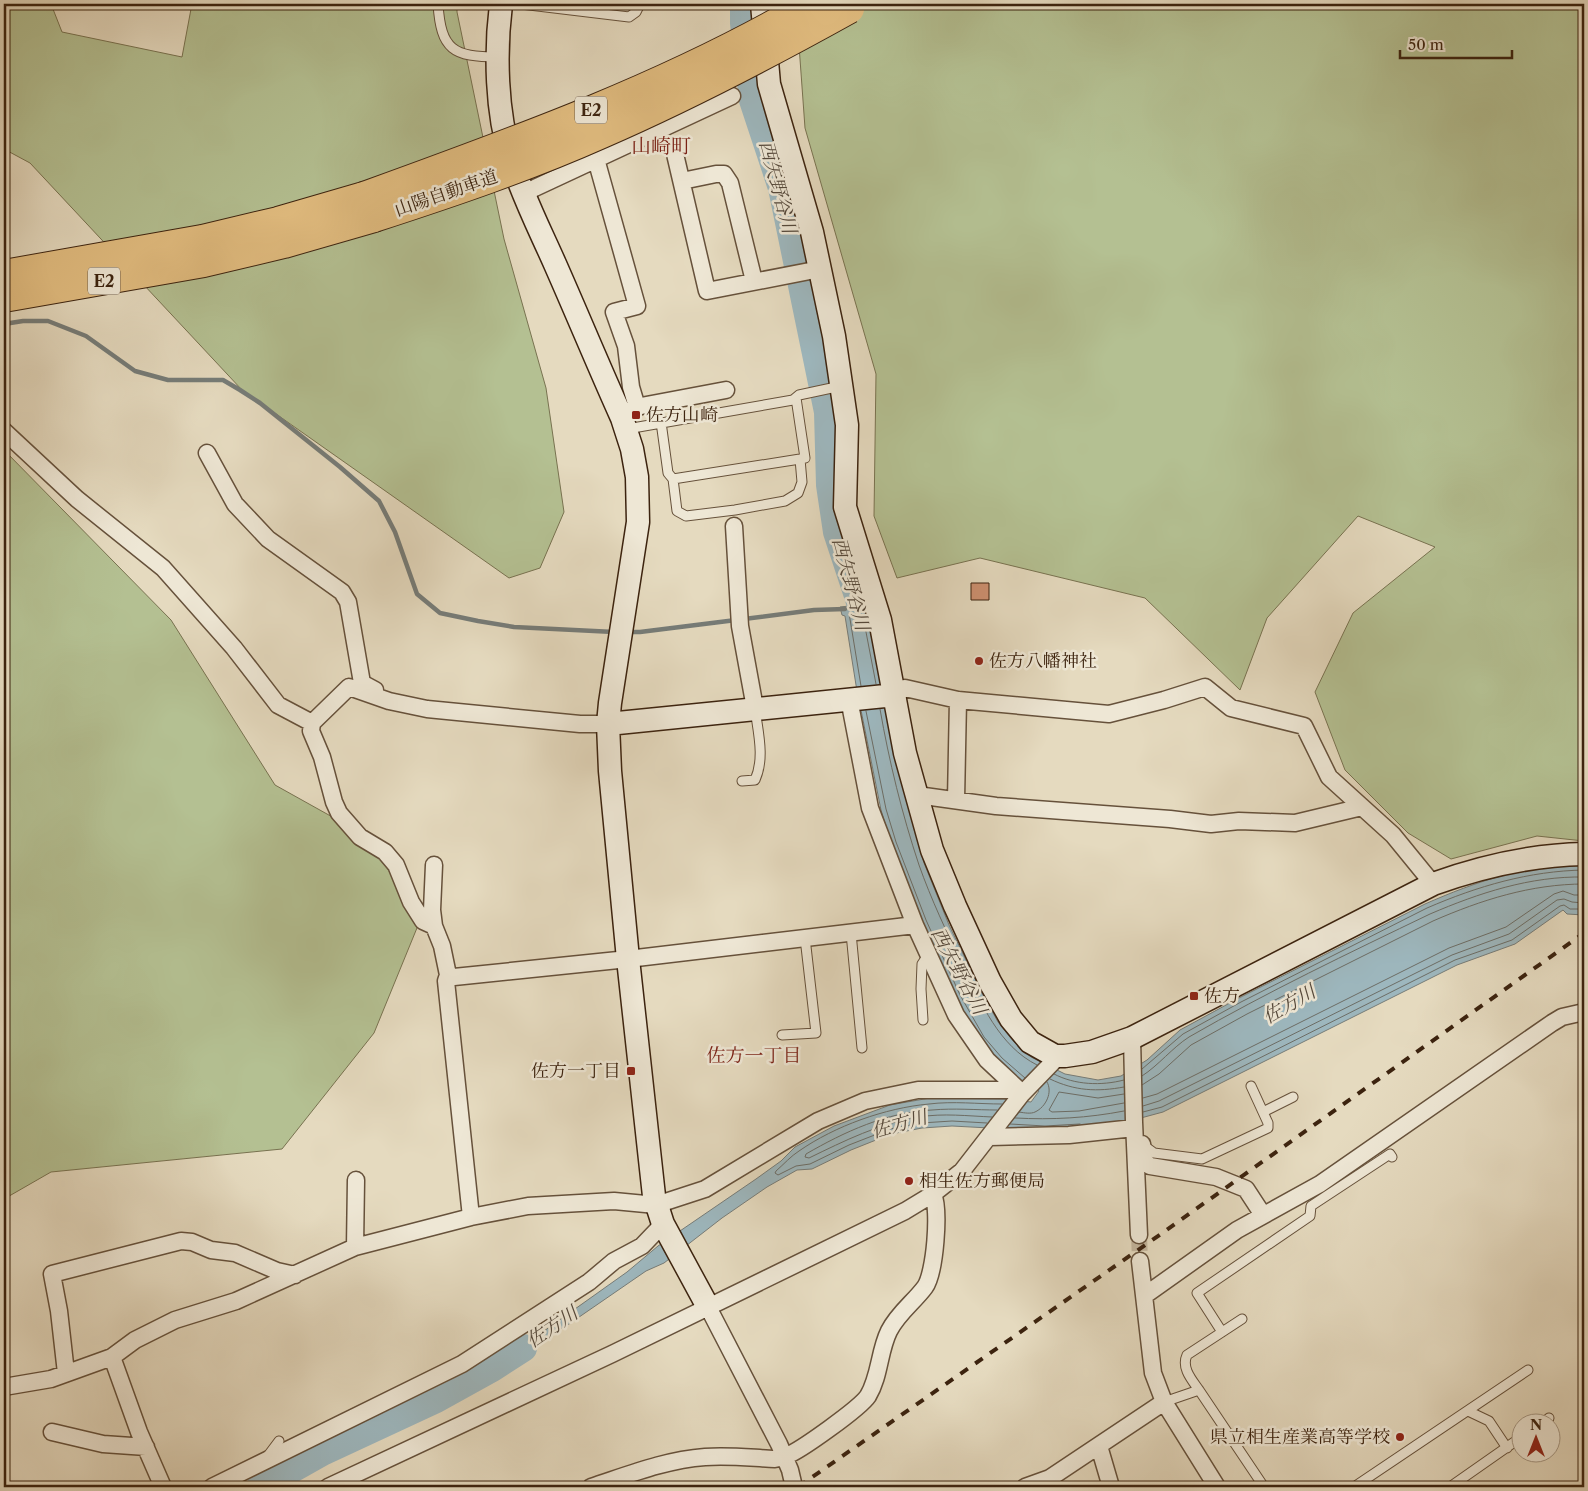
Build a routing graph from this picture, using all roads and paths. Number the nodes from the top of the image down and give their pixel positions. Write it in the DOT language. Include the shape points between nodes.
graph roads {
  1 [pos="438,4"];
  2 [pos="501,4"];
  3 [pos="521,4"];
  4 [pos="640,4"];
  5 [pos="762,4"];
  6 [pos="809,4"];
  7 [pos="854,7"];
  8 [pos="498,57"];
  9 [pos="732,96"];
  10 [pos="675,154"];
  11 [pos="596,160"];
  12 [pos="682,181"];
  13 [pos="524,193"];
  14 [pos="369,207"];
  15 [pos="203,251"];
  16 [pos="815,270"];
  17 [pos="4,274"];
  18 [pos="754,281"];
  19 [pos="4,298"];
  20 [pos="838,386"];
  21 [pos="726,390"];
  22 [pos="796,398"];
  23 [pos="627,417"];
  24 [pos="661,422"];
  25 [pos="4,432"];
  26 [pos="207,453"];
  27 [pos="800,459"];
  28 [pos="673,479"];
  29 [pos="734,518"];
  30 [pos="895,695"];
  31 [pos="375,696"];
  32 [pos="848,699"];
  33 [pos="958,700"];
  34 [pos="755,708"];
  35 [pos="312,723"];
  36 [pos="608,724"];
  37 [pos="742,781"];
  38 [pos="917,795"];
  39 [pos="956,800"];
  40 [pos="1362,807"];
  41 [pos="1584,854"];
  42 [pos="434,865"];
  43 [pos="1433,884"];
  44 [pos="915,925"];
  45 [pos="434,926"];
  46 [pos="851,933"];
  47 [pos="805,938"];
  48 [pos="928,955"];
  49 [pos="628,959"];
  50 [pos="448,975"];
  51 [pos="1584,1012"];
  52 [pos="923,1020"];
  53 [pos="782,1035"];
  54 [pos="1133,1043"];
  55 [pos="862,1048"];
  56 [pos="1054,1059"];
  57 [pos="1251,1086"];
  58 [pos="1022,1092"];
  59 [pos="1293,1097"];
  60 [pos="1263,1112"];
  61 [pos="1136,1133"];
  62 [pos="991,1136"];
  63 [pos="1392,1157"];
  64 [pos="356,1180"];
  65 [pos="933,1194"];
  66 [pos="1263,1215"];
  67 [pos="471,1217"];
  68 [pos="661,1219"];
  69 [pos="1139,1236"];
  70 [pos="355,1247"];
  71 [pos="1140,1261"];
  72 [pos="295,1275"];
  73 [pos="1144,1296"];
  74 [pos="708,1306"];
  75 [pos="1242,1319"];
  76 [pos="1222,1332"];
  77 [pos="112,1357"];
  78 [pos="1528,1370"];
  79 [pos="66,1373"];
  80 [pos="4,1387"];
  81 [pos="1199,1390"];
  82 [pos="1164,1402"];
  83 [pos="1468,1411"];
  84 [pos="52,1432"];
  85 [pos="279,1441"];
  86 [pos="1099,1446"];
  87 [pos="1510,1446"];
  88 [pos="146,1447"];
  89 [pos="1507,1448"];
  90 [pos="785,1457"];
  91 [pos="260,1464"];
  92 [pos="163,1487"];
  93 [pos="212,1487"];
  94 [pos="328,1487"];
  95 [pos="590,1487"];
  96 [pos="794,1487"];
  97 [pos="1025,1487"];
  98 [pos="1111,1487"];
  99 [pos="1217,1487"];
  100 [pos="1264,1487"];
  101 [pos="1354,1487"];
  102 [pos="1450,1487"];
  1 -- 8 [label="lane" via="443,37 456,51 472,57"];
  2 -- 8 [label="street"];
  3 -- 4 [label="lane" via="629,18"];
  5 -- 16 [label="street" via="769,84 812,232"];
  6 -- 14 [label="highway, 山陽自動車道 / E2, bridge" via="734,45 592,110 472,157"];
  7 -- 14 [label="highway, 山陽自動車道 / E2, bridge" via="739,70 601,135 474,185"];
  8 -- 13 [label="street" via="504,128"];
  9 -- 11 [label="street"];
  10 -- 12 [label="street"];
  11 -- 13 [label="street"];
  11 -- 23 [label="street" via="637,306 614,312 626,346 632,387"];
  12 -- 18 [label="street" via="724,174 730,183"];
  12 -- 18 [label="street" via="707,291"];
  13 -- 23 [label="street"];
  14 -- 15 [label="highway, 山陽自動車道 / E2" via="284,244"];
  15 -- 17 [label="highway, 山陽自動車道 / E2"];
  15 -- 19 [label="highway, 山陽自動車道 / E2"];
  16 -- 18 [label="street"];
  16 -- 20 [label="street" via="834,336"];
  20 -- 22 [label="lane"];
  20 -- 30 [label="street" via="847,425 845,507 880,620"];
  21 -- 23 [label="street"];
  22 -- 24 [label="lane"];
  22 -- 27 [label="lane" via="805,458"];
  23 -- 24 [label="lane"];
  23 -- 36 [label="street" via="638,501 636,538"];
  24 -- 28 [label="lane" via="668,474"];
  25 -- 35 [label="street" via="77,499 163,568 234,648 278,705"];
  26 -- 31 [label="street" via="235,504 268,538 342,592 348,602 362,682 375,690"];
  27 -- 28 [label="lane"];
  27 -- 29 [label="lane" via="802,482 798,493 786,501"];
  28 -- 29 [label="lane" via="677,511 686,516"];
  29 -- 34 [label="street" via="740,620"];
  30 -- 32 [label="street"];
  30 -- 33 [label="street" via="905,688"];
  30 -- 38 [label="street" via="905,753"];
  31 -- 35 [label="street" via="349,687"];
  31 -- 36 [label="street" via="427,710"];
  32 -- 34 [label="street"];
  32 -- 44 [label="street" via="870,808"];
  33 -- 39 [label="street"];
  33 -- 40 [label="street" via="1109,714 1205,687 1232,708 1304,726 1330,777"];
  34 -- 36 [label="street"];
  34 -- 37 [label="lane" via="760,770 755,780"];
  35 -- 45 [label="street" via="314,739 339,813 360,837 385,852 396,865 411,902 423,921"];
  36 -- 49 [label="street"];
  38 -- 39 [label="street"];
  38 -- 56 [label="street" via="932,850 1004,1010 1030,1042"];
  39 -- 40 [label="street" via="1211,824 1239,821 1294,823"];
  40 -- 43 [label="street" via="1393,835"];
  41 -- 43 [label="street" via="1515,860"];
  42 -- 45 [label="street"];
  43 -- 54 [label="street"];
  44 -- 46 [label="street"];
  44 -- 48 [label="street"];
  45 -- 50 [label="street"];
  46 -- 47 [label="street"];
  46 -- 55 [label="lane"];
  47 -- 49 [label="street"];
  47 -- 53 [label="lane" via="816,1033"];
  48 -- 52 [label="lane" via="922,964"];
  48 -- 58 [label="street" via="956,1015 988,1060"];
  49 -- 50 [label="street" via="473,976"];
  49 -- 68 [label="street"];
  50 -- 67 [label="street" via="446,981"];
  51 -- 66 [label="street" via="1552,1023 1320,1184"];
  54 -- 56 [label="street"];
  54 -- 61 [label="street"];
  56 -- 58 [label="street"];
  57 -- 60 [label="lane"];
  58 -- 62 [label="street"];
  58 -- 68 [label="street" via="918,1090 865,1101 818,1121"];
  59 -- 60 [label="lane"];
  60 -- 61 [label="lane" via="1268,1128 1202,1159 1154,1153"];
  61 -- 62 [label="street"];
  61 -- 66 [label="street" via="1145,1163 1216,1177 1246,1189"];
  61 -- 69 [label="street"];
  62 -- 65 [label="street" via="962,1171"];
  63 -- 76 [label="lane" via="1390,1154 1311,1206 1310,1216 1197,1293"];
  64 -- 70 [label="street"];
  65 -- 74 [label="street" via="905,1211"];
  65 -- 90 [label="street" via="936,1202 935,1247 926,1285 899,1315 889,1332 868,1396"];
  66 -- 73 [label="street"];
  67 -- 68 [label="street" via="545,1204 614,1201"];
  67 -- 70 [label="street"];
  68 -- 74 [label="street"];
  68 -- 91 [label="street" via="642,1246 614,1261 589,1282 462,1364"];
  70 -- 72 [label="street"];
  71 -- 73 [label="street"];
  72 -- 77 [label="street" via="236,1301 175,1320 135,1340"];
  72 -- 79 [label="street" via="276,1271 235,1253 180,1241 52,1274"];
  73 -- 82 [label="street" via="1153,1373"];
  74 -- 90 [label="street"];
  74 -- 94 [label="street"];
  75 -- 76 [label="lane"];
  76 -- 81 [label="lane" via="1187,1355 1185,1360 1187,1372"];
  77 -- 79 [label="street"];
  77 -- 88 [label="street"];
  78 -- 83 [label="lane"];
  79 -- 80 [label="street" via="51,1379"];
  81 -- 82 [label="lane"];
  81 -- 100 [label="lane"];
  82 -- 86 [label="street"];
  82 -- 99 [label="street"];
  83 -- 89 [label="lane" via="1489,1421"];
  83 -- 101 [label="lane"];
  84 -- 88 [label="street" via="103,1444"];
  85 -- 91 [label="lane"];
  86 -- 97 [label="street" via="1050,1478"];
  86 -- 98 [label="street"];
  87 -- 89 [label="lane"];
  88 -- 92 [label="street"];
  89 -- 102 [label="lane"];
  90 -- 95 [label="street" via="706,1456 638,1470"];
  90 -- 96 [label="street"];
  91 -- 93 [label="street"];
}
